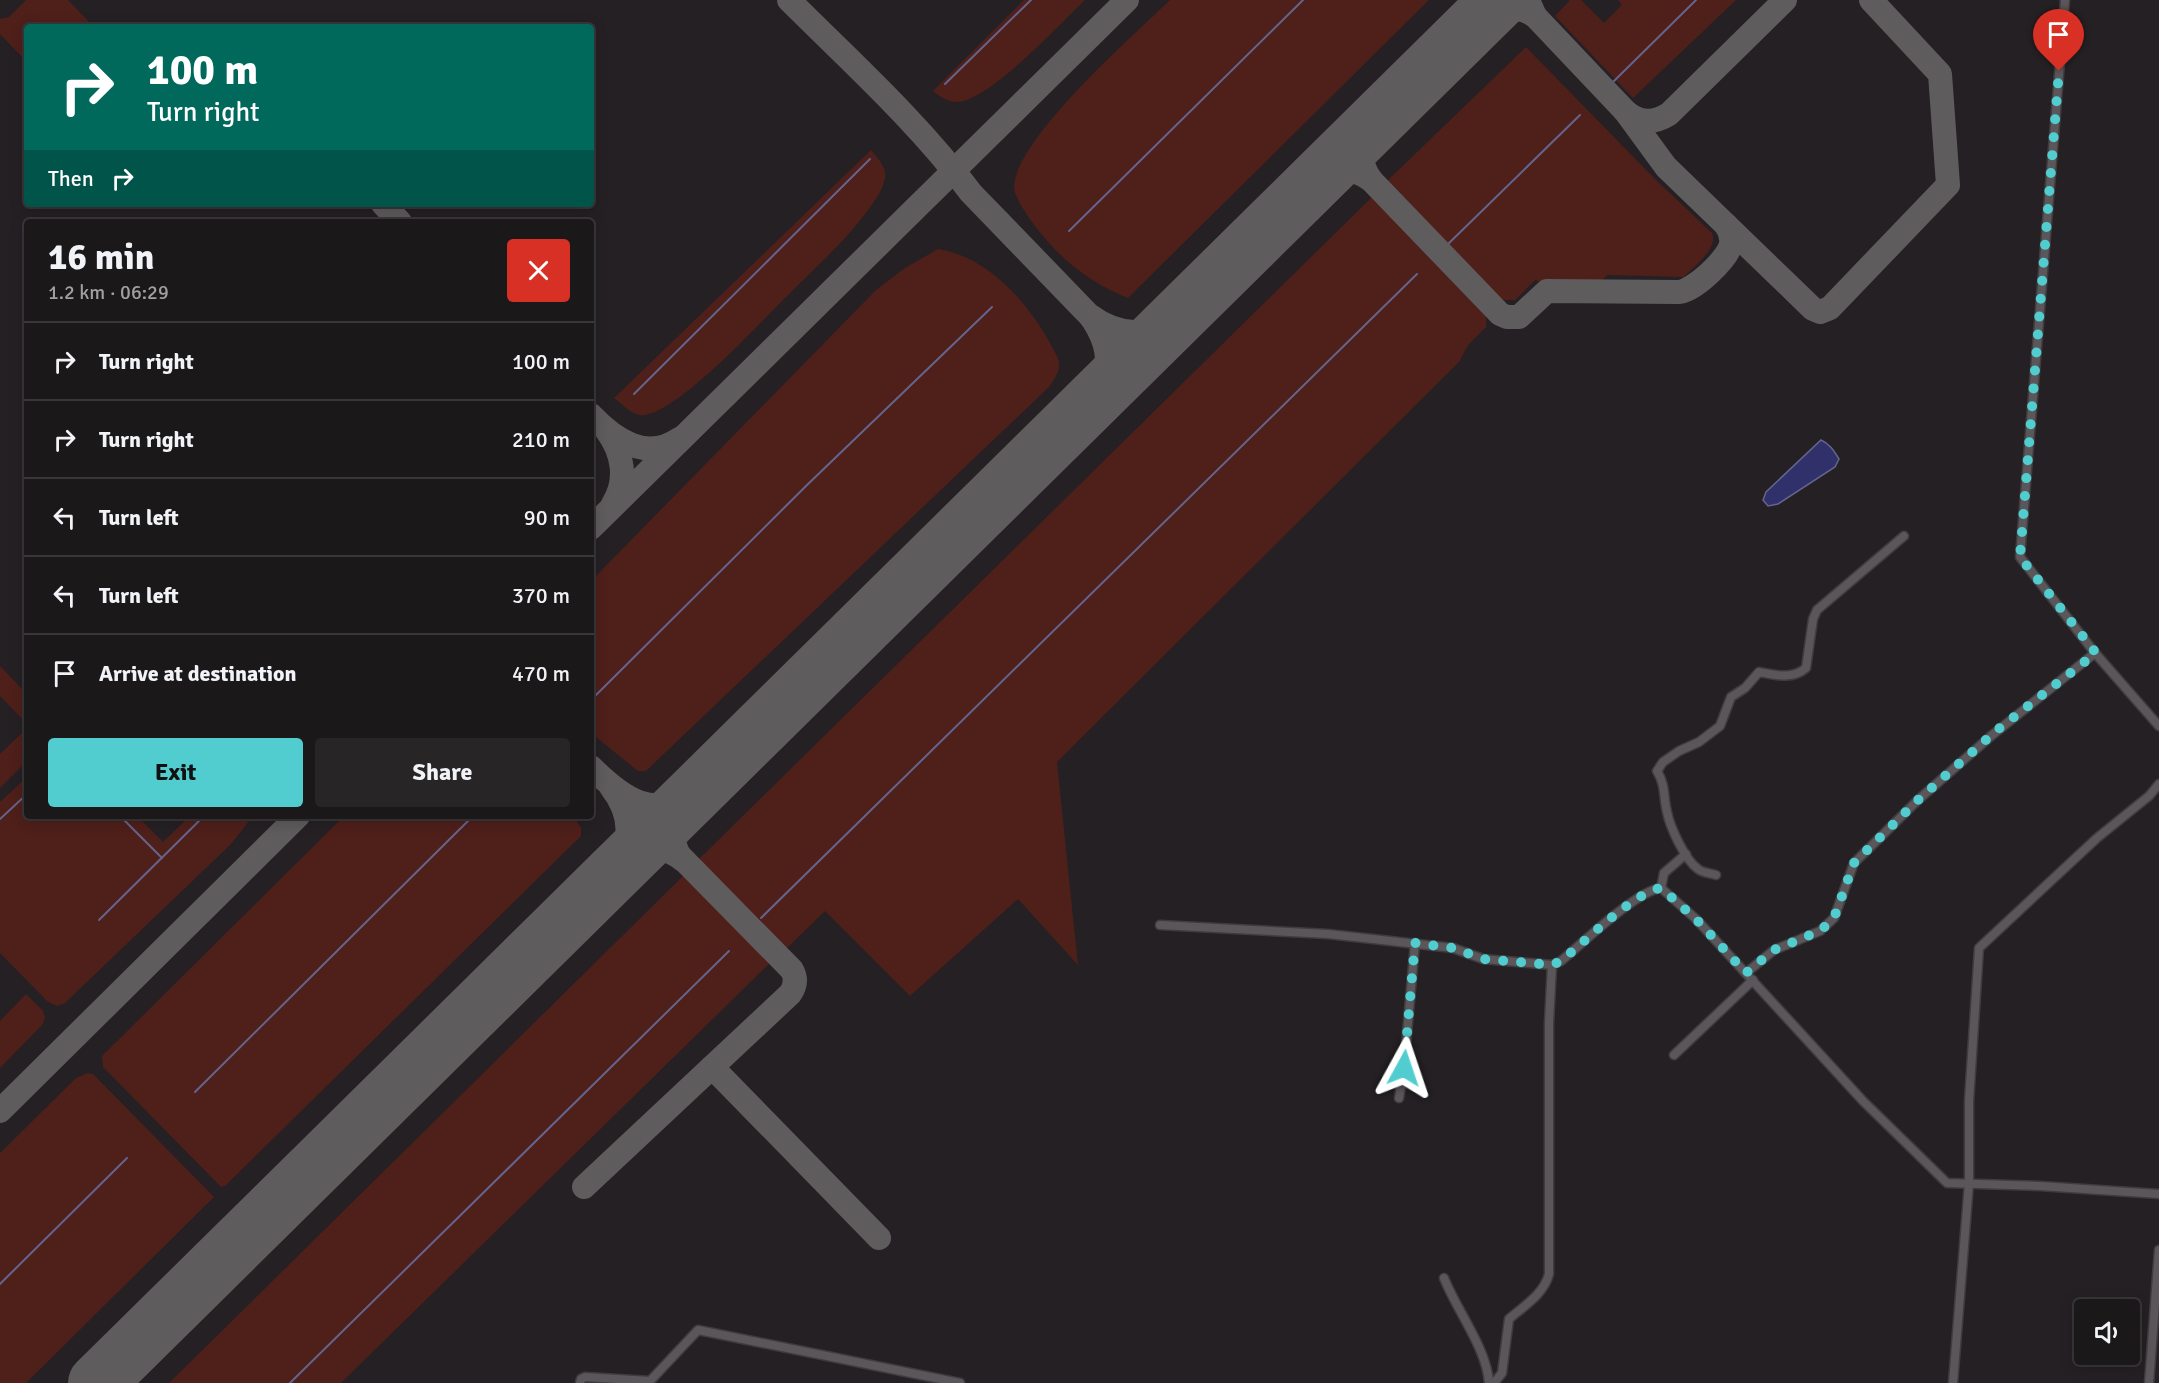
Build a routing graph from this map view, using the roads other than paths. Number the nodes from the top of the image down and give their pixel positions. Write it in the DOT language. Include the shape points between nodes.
graph roads {
  1 [pos="2065,0"];
  2 [pos="1904,536"];
  3 [pos="2096,653"];
  4 [pos="2159,726"];
  5 [pos="2159,784"];
  6 [pos="1686,854"];
  7 [pos="1716,875"];
  8 [pos="1661,888"];
  9 [pos="1160,925"];
  10 [pos="1415,943"];
  11 [pos="1552,965"];
  12 [pos="1746,973"];
  13 [pos="1753,980"];
  14 [pos="1674,1055"];
  15 [pos="1399,1098"];
  16 [pos="1969,1184"];
  17 [pos="2159,1194"];
  18 [pos="2159,1250"];
  19 [pos="1444,1278"];
  20 [pos="580,1383"];
  21 [pos="960,1383"];
  22 [pos="1491,1383"];
  23 [pos="1953,1383"];
  24 [pos="2149,1383"];
  1 -- 3 [label="street" via="2020,557"];
  2 -- 6 [label="street" via="1817,610 1806,668 1798,675 1759,672 1731,697 1720,726 1663,762 1657,771 1664,782 1667,812"];
  3 -- 4 [label="street"];
  3 -- 12 [label="street" via="1996,731 1854,863 1834,918 1820,931 1774,950"];
  5 -- 16 [label="street" via="1979,948 1969,1101"];
  6 -- 7 [label="street" via="1699,870"];
  6 -- 8 [label="street" via="1664,873"];
  8 -- 11 [label="street" via="1652,889"];
  8 -- 12 [label="street"];
  9 -- 10 [label="street"];
  10 -- 11 [label="street" via="1453,948 1483,959"];
  10 -- 15 [label="street"];
  11 -- 22 [label="street" via="1549,1274 1546,1285 1509,1319 1502,1373"];
  12 -- 13 [label="street"];
  13 -- 14 [label="street"];
  13 -- 16 [label="street" via="1863,1101 1947,1183"];
  16 -- 17 [label="street"];
  16 -- 23 [label="street"];
  18 -- 24 [label="street"];
  19 -- 22 [label="street" via="1479,1348"];
  20 -- 21 [label="street" via="585,1377 650,1381 698,1330"];
}
